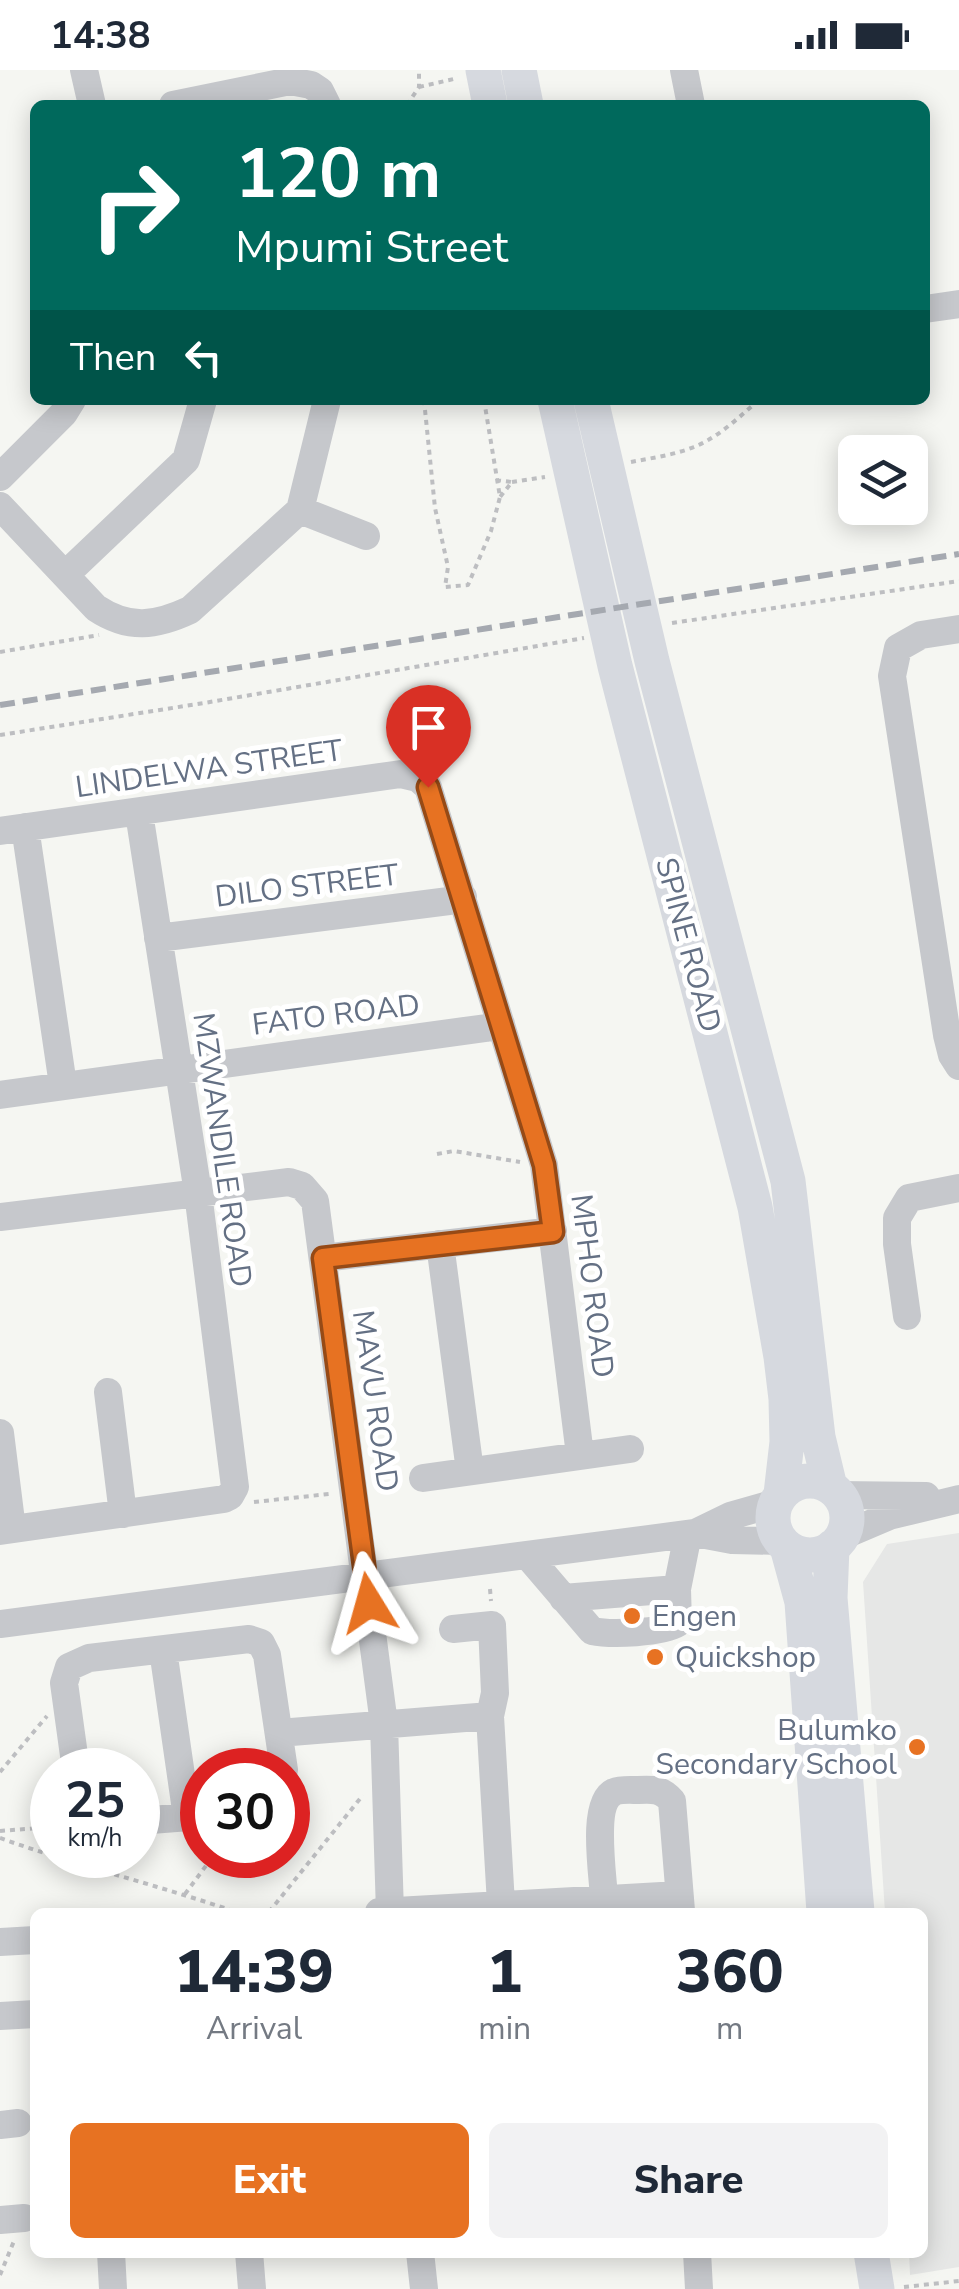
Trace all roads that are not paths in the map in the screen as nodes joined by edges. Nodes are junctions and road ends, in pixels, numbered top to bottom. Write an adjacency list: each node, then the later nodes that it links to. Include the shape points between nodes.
1 (84, 70): 5 (street)
2 (519, 70): 9 (main road)
3 (684, 70): 10 (street)
4 (473, 73): 8 (main road)
5 (91, 100)
6 (196, 100): 7 (street, via 290,80 311,85)
7 (324, 100)
8 (487, 100)
9 (525, 100)
10 (690, 100)
11 (959, 304): 12 (street)
12 (930, 308)
13 (69, 405): 18 (street)
14 (202, 405): 22 (street, via 186,460)
15 (327, 405): 20 (street)
16 (556, 405): 48 (main road, SPINE ROAD, via 754,1207 786,1399)
17 (592, 405): 46 (main road, SPINE ROAD, via 788,1181 818,1437)
18 (0, 477)
19 (0, 506): 22 (street)
20 (300, 510): 21 (street); 22 (street, via 190,610 169,620 113,619)
21 (366, 536)
22 (65, 575)
23 (959, 629): 29 (street, via 922,635 898,648 892,676 947,1035)
24 (139, 812): 25 (street, LINDELWA STREET); 26 (street, LINDELWA STREET, via 401,774 418,778 428,787); 27 (street, MZWANDILE ROAD)
25 (12, 829): 31 (street)
26 (463, 896): 27 (street, DILO STREET); 28 (street, MPHO ROAD)
27 (158, 938): 30 (street, MZWANDILE ROAD)
28 (501, 1024): 30 (street, FATO ROAD); 36 (street, MPHO ROAD, via 544,1165)
29 (959, 1066)
30 (178, 1068): 31 (street, FATO ROAD); 34 (street, MZWANDILE ROAD)
31 (64, 1086): 32 (street, FATO ROAD)
32 (0, 1095)
33 (959, 1188): 39 (street, via 909,1198 897,1218)
34 (198, 1193): 35 (street, MAVU ROAD); 38 (street, MAVU ROAD, via 302,1186 315,1200); 49 (street, MZWANDILE ROAD, via 234,1487 224,1499)
35 (0, 1217)
36 (553, 1232): 37 (street); 43 (street, MPHO ROAD)
37 (440, 1244): 38 (street); 44 (street)
38 (323, 1258): 55 (street, MAVU ROAD)
39 (907, 1316)
40 (108, 1392): 49 (street)
41 (0, 1433): 50 (street)
42 (630, 1449): 43 (street)
43 (580, 1454): 44 (street)
44 (470, 1471): 45 (street)
45 (423, 1478)
46 (834, 1491): 47 (street); 48 (main road, via 804,1482); 52 (main road, SPINE ROAD, via 846,1514)
47 (959, 1497): 52 (street, via 890,1516)
48 (779, 1499): 51 (street); 53 (main road, SPINE ROAD, via 773,1523)
49 (123, 1514): 50 (street)
50 (6, 1530)
51 (691, 1534): 53 (street); 54 (street); 56 (street)
52 (837, 1541): 53 (main road, via 810,1555); 74 (main road, SPINE ROAD, via 830,1598)
53 (784, 1544): 73 (main road, SPINE ROAD, via 802,1602)
54 (527, 1555): 55 (street); 57 (street)
55 (365, 1576): 58 (street); 62 (street, MAVU ROAD)
56 (677, 1588): 57 (street); 57 (street, via 678,1623 666,1629 592,1631)
57 (563, 1598)
58 (0, 1624)
59 (453, 1629): 61 (street, via 492,1626 496,1693)
60 (163, 1650): 63 (street, via 249,1639 261,1644); 64 (street, via 89,1658 69,1668 64,1683); 65 (street)
61 (490, 1716): 62 (street); 68 (street)
62 (384, 1724): 63 (street); 71 (street, MAVU ROAD)
63 (279, 1732): 66 (street)
64 (73, 1748)
65 (182, 1748)
66 (281, 1748)
67 (604, 1898): 69 (street); 69 (street, via 600,1816 606,1800 616,1791 653,1788 672,1802); 70 (street)
68 (501, 1904): 70 (street); 72 (street)
69 (680, 1904)
70 (553, 1907)
71 (390, 1908)
72 (473, 1908)
73 (824, 1908)
74 (857, 1908)
75 (30, 1940): 76 (street)
76 (0, 1942)
77 (30, 2014): 78 (street)
78 (0, 2016)
79 (111, 2258): 86 (street)
80 (250, 2258): 87 (street)
81 (421, 2258): 88 (street)
82 (697, 2258): 89 (street)
83 (874, 2258): 85 (main road)
84 (886, 2258): 85 (main road)
85 (890, 2288)
86 (113, 2289)
87 (252, 2289)
88 (424, 2289)
89 (699, 2289)

